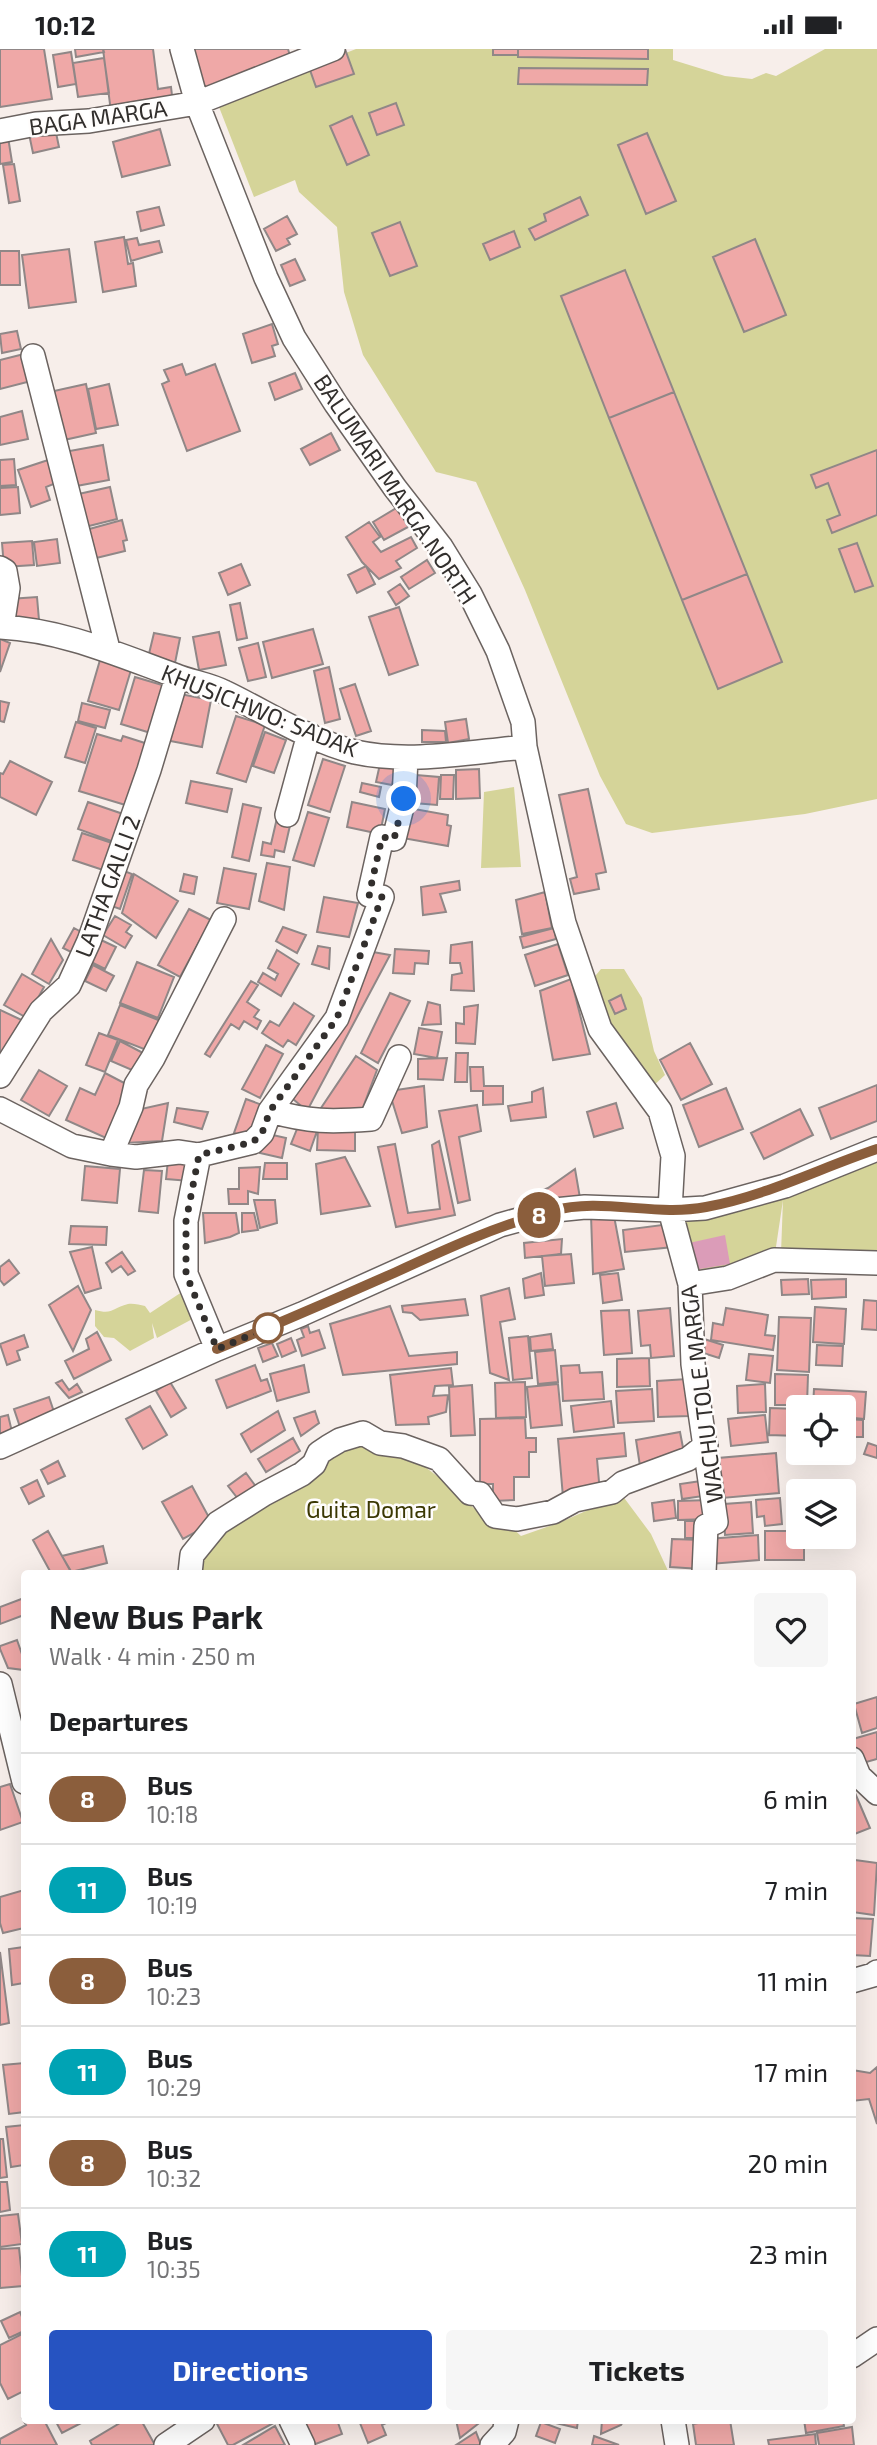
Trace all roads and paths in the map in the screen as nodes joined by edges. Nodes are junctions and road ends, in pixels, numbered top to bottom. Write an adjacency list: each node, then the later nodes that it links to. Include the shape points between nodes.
1 (182, 49): 3 (street, BALUMARI MARGA NORTH)
2 (333, 49): 3 (street, BAGA MARGA)
3 (197, 103): 4 (street, BAGA MARGA); 11 (street, BALUMARI MARGA NORTH, via 266,278 295,338 470,594 498,650 523,722)
4 (0, 131)
5 (33, 356): 8 (street)
6 (0, 568): 7 (street, via 5,571 8,588)
7 (1, 627): 8 (street, KHUSICHWO: SADAK, via 69,637)
8 (108, 649): 9 (street, KHUSICHWO: SADAK)
9 (177, 677): 10 (street, KHUSICHWO: SADAK, via 220,690); 16 (street, LATHA GALLI 2, via 89,941 69,985 41,1011)
10 (309, 734): 12 (street, KHUSICHWO: SADAK, via 355,752); 13 (street)
11 (525, 747): 12 (street, KHUSICHWO: SADAK); 22 (street, BALUMARI MARGA NORTH, via 564,923 600,1028 660,1111 673,1156)
12 (406, 758): 18 (street, via 404,799 394,839 382,837 369,895 382,897 337,1018)
13 (287, 815)
14 (224, 919): 20 (street, via 136,1084)
15 (399, 1057): 18 (street, via 372,1125 302,1120)
16 (0, 1076)
17 (0, 1109): 20 (street, via 72,1146)
18 (270, 1111): 21 (street, via 262,1133 253,1142)
19 (877, 1149): 22 (street, via 785,1186 705,1208)
20 (111, 1154): 21 (street)
21 (199, 1155): 25 (street, via 186,1221 186,1274)
22 (670, 1210): 24 (street, WACHU TOLE MARGA); 25 (street, via 585,1207 500,1225)
23 (874, 1266): 24 (street, via 775,1260 728,1278)
24 (690, 1284): 26 (street, WACHU TOLE MARGA, via 693,1364)
25 (217, 1349): 27 (street)
26 (706, 1444): 28 (street, via 688,1459 623,1483 612,1492 517,1520 495,1516 480,1494 470,1493 439,1459 380,1443 363,1433 328,1447 302,1474 218,1523 192,1555); 29 (street, WACHU TOLE MARGA, via 716,1522 706,1526)
27 (0, 1447)
28 (190, 1570)
29 (704, 1570)
30 (0, 1684): 32 (street)
31 (856, 1769): 33 (street)
32 (21, 1770)
33 (877, 1793)
34 (877, 1972): 35 (street)
35 (856, 1980)
36 (877, 2339): 37 (street)
37 (856, 2353)
38 (197, 2424): 42 (street)
39 (293, 2424): 43 (street)
40 (506, 2424): 44 (street)
41 (674, 2424): 45 (street)
42 (166, 2445)
43 (303, 2445)
44 (492, 2445)
45 (677, 2445)

